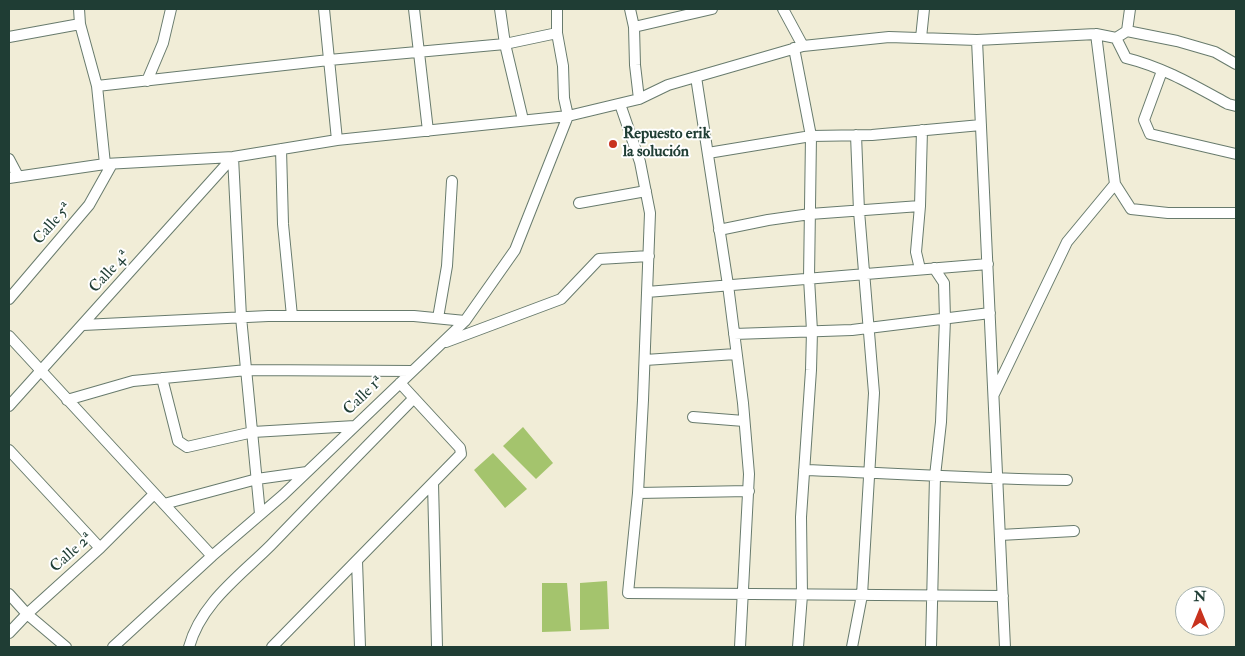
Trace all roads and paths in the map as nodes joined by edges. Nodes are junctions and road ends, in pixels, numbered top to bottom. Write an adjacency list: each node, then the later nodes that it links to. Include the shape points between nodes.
1 (79, 9): 12 (street)
2 (171, 9): 28 (street, via 163,43)
3 (324, 9): 24 (street)
4 (414, 9): 23 (street)
5 (500, 9): 21 (street)
6 (556, 9): 15 (street)
7 (630, 9): 13 (street)
8 (712, 9): 13 (street)
9 (783, 9): 22 (street)
10 (924, 9): 18 (street)
11 (1130, 9): 14 (street)
12 (80, 24): 17 (street); 29 (street)
13 (634, 27): 30 (street)
14 (1127, 31): 19 (street); 25 (street, via 1215,52)
15 (557, 33): 21 (street); 33 (street)
16 (1096, 34): 19 (street); 20 (street); 49 (street)
17 (9, 38)
18 (921, 38): 20 (street); 22 (street, via 889,37)
19 (1116, 38): 26 (street, via 1126,58)
20 (977, 40): 35 (street)
21 (505, 44): 23 (street); 34 (street)
22 (799, 47): 27 (street); 39 (street)
23 (420, 53): 24 (street); 37 (street)
24 (329, 60): 28 (street); 40 (street)
25 (1236, 64)
26 (1162, 71): 32 (street); 43 (street, via 1144,120 1150,134)
27 (696, 77): 30 (street, via 668,85); 42 (street)
28 (147, 81): 29 (street)
29 (97, 86): 46 (street)
30 (639, 99): 31 (street)
31 (620, 104): 33 (street); 51 (street, via 640,162)
32 (1236, 106)
33 (568, 116): 34 (street); 72 (street, Calle 1ª, via 515,250)
34 (523, 120): 37 (street)
35 (981, 125): 36 (street); 59 (street)
36 (922, 130): 38 (street); 53 (street)
37 (428, 131): 40 (street)
38 (856, 135): 39 (street); 54 (street)
39 (811, 136): 42 (street); 56 (street)
40 (336, 140): 41 (street)
41 (281, 150): 44 (street); 68 (street, via 283,224)
42 (708, 153): 57 (street)
43 (1236, 154)
44 (233, 157): 46 (street); 69 (street); 73 (street, Calle 4ª)
45 (9, 159): 47 (street)
46 (108, 164): 47 (street); 66 (street, Calle 5ª, via 89,205)
47 (13, 177): 50 (street)
48 (452, 182): 70 (street, via 447,266)
49 (1115, 184): 55 (street, via 1131,209 1168,213); 86 (street, via 1067,242)
50 (9, 186)
51 (646, 192): 52 (street); 58 (street, via 650,213)
52 (579, 203)
53 (920, 206): 54 (street); 61 (street, via 916,252)
54 (859, 211): 56 (street); 62 (street)
55 (1236, 213)
56 (810, 214): 57 (street); 63 (street)
57 (719, 230): 64 (street)
58 (649, 256): 65 (street); 78 (street, via 599,259 561,299)
59 (988, 264): 60 (street); 67 (street)
60 (934, 268): 61 (street); 71 (street, via 944,283)
61 (920, 269): 62 (street)
62 (864, 274): 63 (street); 74 (street)
63 (809, 278): 64 (street); 75 (street)
64 (728, 285): 65 (street); 76 (street)
65 (647, 292): 80 (street)
66 (9, 299)
67 (990, 313): 71 (street); 86 (street)
68 (292, 316): 69 (street); 70 (street)
69 (241, 317): 73 (street); 81 (street)
70 (438, 318): 72 (street)
71 (945, 319): 74 (street); 98 (street, via 941,422)
72 (465, 321): 78 (street, Calle 1ª)
73 (83, 325): 82 (street, Calle 4ª)
74 (870, 328): 75 (street); 97 (street, via 874,393)
75 (812, 331): 76 (street); 95 (street)
76 (734, 334): 79 (street)
77 (9, 336): 82 (street)
78 (441, 344): 83 (street, Calle 1ª)
79 (736, 354): 80 (street); 91 (street)
80 (645, 360): 104 (street)
81 (247, 370): 83 (street); 84 (street); 93 (street)
82 (41, 371): 88 (street); 89 (street, Calle 4ª)
83 (412, 371): 85 (street, Calle 1ª)
84 (162, 378): 88 (street, via 133,381); 93 (street, via 178,441 182,444 187,446)
85 (400, 383): 87 (street); 92 (street, Calle 1ª)
86 (994, 395): 100 (street)
87 (414, 398): 102 (street, via 461,452); 123 (street, via 218,596 193,631)
88 (67, 400): 105 (street)
89 (9, 406)
90 (693, 417): 91 (street)
91 (744, 421): 103 (street)
92 (355, 426): 93 (street); 96 (street, Calle 1ª)
93 (253, 432): 99 (street)
94 (9, 450): 110 (street)
95 (804, 470): 97 (street); 115 (street)
96 (307, 472): 99 (street); 107 (street, Calle 1ª)
97 (869, 472): 98 (street); 116 (street)
98 (935, 476): 100 (street); 117 (street)
99 (257, 480): 106 (street); 107 (street)
100 (998, 480): 101 (street); 109 (street)
101 (1067, 480)
102 (433, 484): 112 (street); 126 (street)
103 (748, 491): 104 (street); 114 (street)
104 (638, 493): 114 (street, via 628,593)
105 (154, 494): 106 (street); 110 (street, Calle 2ª)
106 (164, 504): 111 (street)
107 (260, 514): 111 (street, Calle 1ª)
108 (1074, 531): 109 (street)
109 (1000, 535): 118 (street)
110 (100, 548): 119 (street, Calle 2ª)
111 (212, 556): 122 (street, Calle 1ª)
112 (357, 561): 124 (street); 125 (street)
113 (9, 594): 119 (street)
114 (743, 594): 115 (street); 127 (street)
115 (802, 594): 116 (street); 128 (street)
116 (862, 595): 117 (street); 129 (street)
117 (932, 596): 118 (street); 130 (street)
118 (1003, 596): 131 (street)
119 (27, 614): 120 (street, Calle 2ª); 121 (street)
120 (9, 633)
121 (66, 647)
122 (113, 647)
123 (189, 647)
124 (272, 647)
125 (360, 647)
126 (437, 647)
127 (740, 647)
128 (798, 647)
129 (852, 647)
130 (931, 647)
131 (1005, 647)

